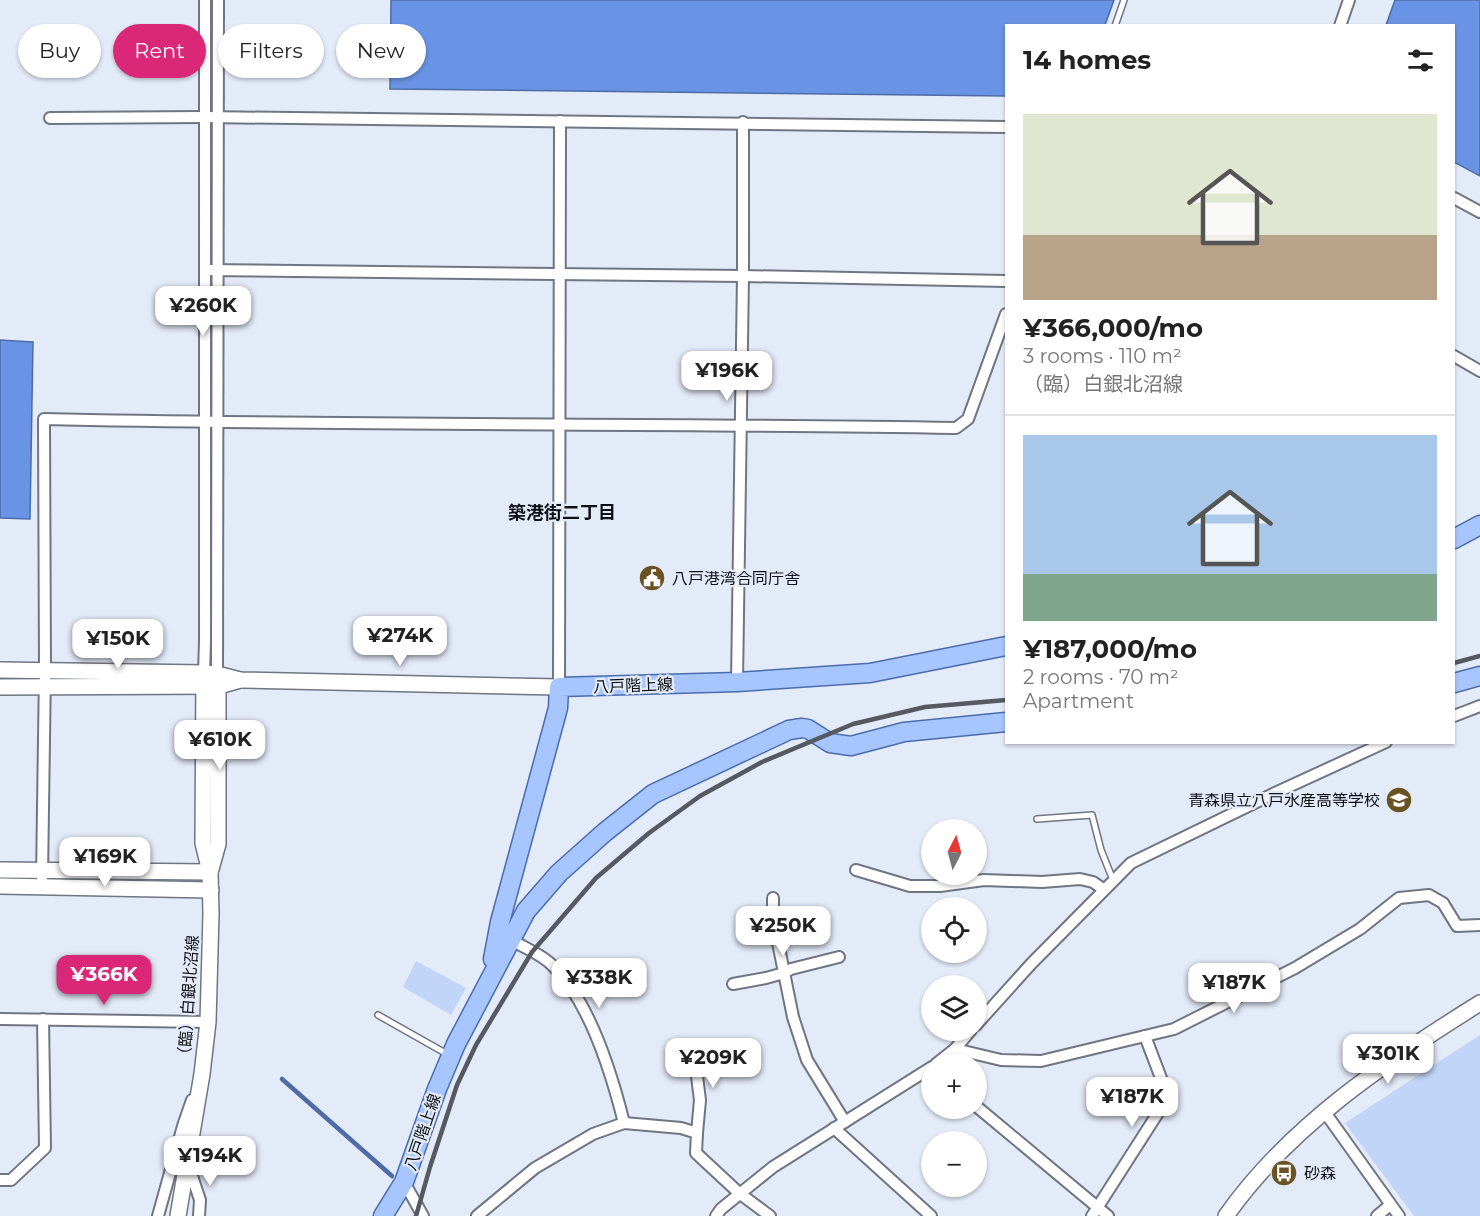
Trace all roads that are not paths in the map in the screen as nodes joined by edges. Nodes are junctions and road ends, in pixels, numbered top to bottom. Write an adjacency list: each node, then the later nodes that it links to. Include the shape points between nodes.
1 (206, 0): 7 (street)
2 (218, 0): 7 (street)
3 (1125, 0): 5 (lane)
4 (1350, 0): 6 (street)
5 (1116, 24)
6 (1341, 24)
7 (211, 117): 8 (street); 9 (street); 14 (street); 15 (street)
8 (50, 118)
9 (560, 121): 10 (street); 16 (street)
10 (742, 122): 11 (street); 17 (street)
11 (1005, 127)
12 (1455, 199): 13 (street)
13 (1480, 212)
14 (206, 270): 15 (street); 22 (street)
15 (218, 271): 16 (street); 23 (street)
16 (560, 274): 17 (street); 24 (street)
17 (743, 276): 18 (street); 25 (street)
18 (1005, 281)
19 (1005, 317): 25 (street, via 968,419 956,428)
20 (1455, 357): 21 (street)
21 (1480, 370)
22 (205, 422): 23 (street); 28 (street, via 44,419); 30 (street)
23 (218, 422): 24 (street); 30 (street)
24 (560, 424): 25 (street); 35 (street)
25 (741, 424): 31 (street)
26 (1005, 646): 31 (main road, 八戸階上線, via 870,673)
27 (0, 670): 28 (street)
28 (45, 670): 30 (street); 34 (street)
29 (1480, 676): 32 (main road)
30 (211, 680): 34 (street); 35 (street); 44 (street, （臨）白銀北沼線, via 218,844)
31 (737, 682): 35 (main road, 八戸階上線)
32 (1455, 683)
33 (0, 687): 34 (street)
34 (45, 687): 42 (street)
35 (559, 687): 55 (main road, 八戸階上線, via 558,708 500,922)
36 (1480, 706): 37 (street)
37 (1455, 716)
38 (1005, 722): 52 (main road, 八戸階上線, via 904,732 851,746 830,743 808,729 789,730 653,794 559,873 526,911)
39 (1382, 744): 45 (street, via 1131,863)
40 (1036, 819): 45 (lane, via 1092,815)
41 (0, 870): 42 (street)
42 (43, 870): 44 (street); 47 (street)
43 (856, 870): 48 (street, via 910,886 1080,879)
44 (210, 872): 49 (street, （臨）白銀北沼線)
45 (1113, 880): 48 (street)
46 (0, 886): 47 (street)
47 (42, 887): 49 (street)
48 (1103, 889): 58 (street)
49 (211, 890): 62 (street, （臨）白銀北沼線)
50 (773, 898): 54 (street)
51 (1480, 925): 63 (street, via 1457,926 1443,903 1429,895 1400,898 1360,929 1295,968 1174,1029)
52 (510, 939): 55 (main road, 八戸階上線); 74 (street, via 554,967 584,1011 614,1083)
53 (839, 957): 54 (street)
54 (784, 973): 56 (street); 73 (street, via 807,1060)
55 (489, 981): 68 (main road, 八戸階上線)
56 (733, 984)
57 (1480, 1003): 71 (street)
58 (987, 1013)
59 (378, 1015): 68 (lane)
60 (0, 1019): 61 (street)
61 (43, 1019): 62 (street); 78 (street, via 45,1148 11,1180)
62 (208, 1022): 69 (street, （臨）白銀北沼線)
63 (1145, 1036): 66 (street, via 1041,1061 1001,1060); 82 (street, via 1164,1086 1163,1105)
64 (962, 1041): 66 (street)
65 (693, 1046): 76 (street, via 700,1100)
66 (955, 1049): 67 (street)
67 (950, 1053)
68 (451, 1056): 79 (main road, 八戸階上線)
69 (202, 1074): 77 (street, （臨）白銀北沼線); 83 (street)
70 (921, 1074): 73 (street)
71 (1324, 1111): 81 (street); 93 (street, via 1284,1149)
72 (987, 1116): 82 (street)
73 (845, 1122): 75 (street)
74 (624, 1124): 76 (street, via 681,1128); 88 (street, via 593,1134 535,1168)
75 (834, 1128): 80 (street); 91 (street)
76 (697, 1133): 80 (street, via 696,1153)
77 (187, 1162): 84 (street, （臨）白銀北沼線); 85 (street, via 200,1200)
78 (0, 1180)
79 (404, 1182): 86 (main road, 八戸階上線); 87 (street)
80 (740, 1193): 89 (street); 90 (street)
81 (1390, 1205): 94 (street); 95 (street)
82 (1095, 1212): 92 (street)
83 (158, 1216)
84 (178, 1216)
85 (199, 1216)
86 (383, 1216)
87 (423, 1216)
88 (477, 1216)
89 (716, 1216)
90 (770, 1216)
91 (931, 1216)
92 (1108, 1216)
93 (1226, 1216)
94 (1377, 1216)
95 (1398, 1216)

